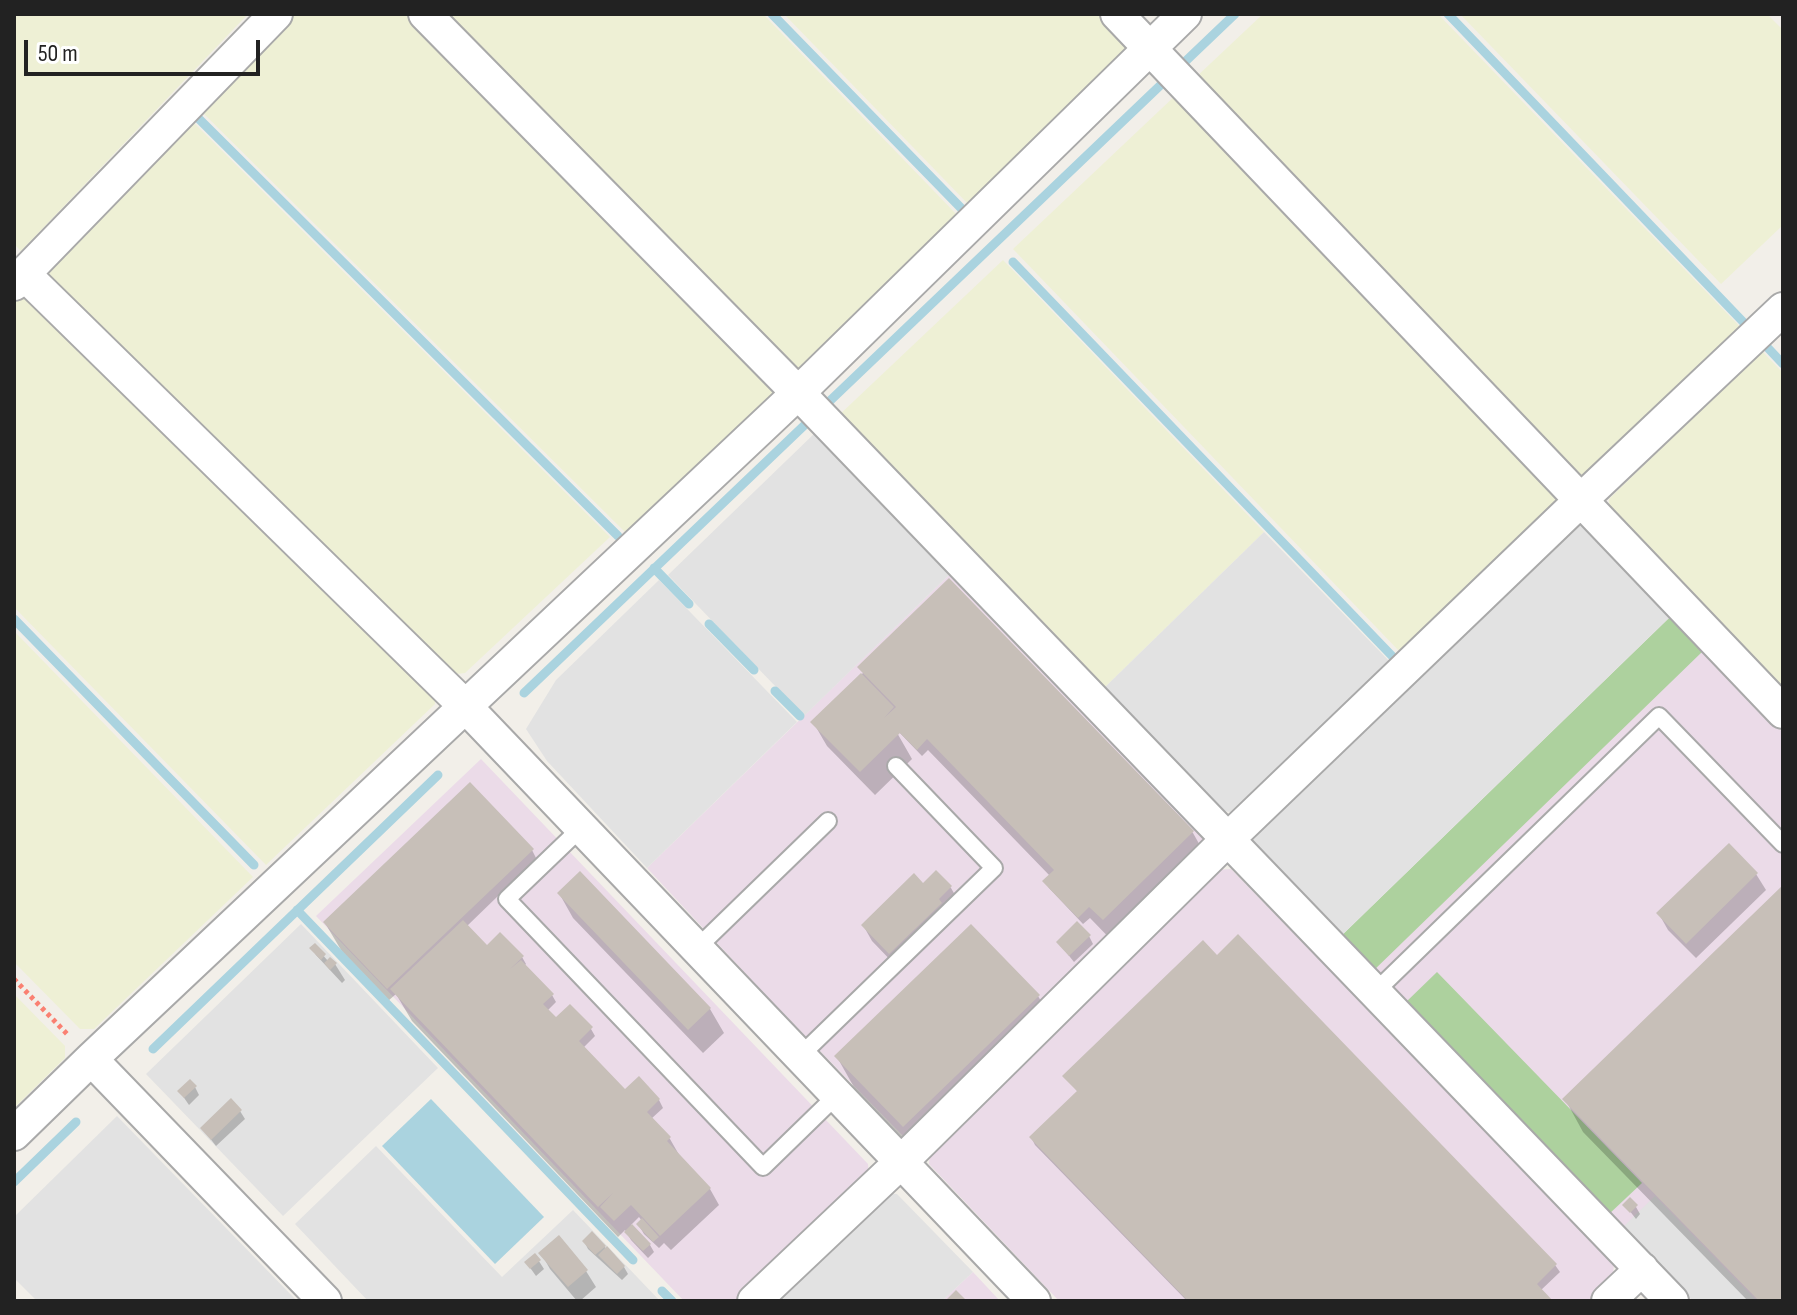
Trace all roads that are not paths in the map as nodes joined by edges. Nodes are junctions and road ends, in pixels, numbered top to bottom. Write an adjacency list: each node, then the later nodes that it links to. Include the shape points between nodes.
1 (276, 14): 6 (street)
2 (425, 14): 8 (street)
3 (1117, 14): 5 (street)
4 (1185, 14): 5 (street)
5 (1156, 55): 8 (street); 9 (street)
6 (19, 279): 10 (street, via 222,466)
7 (1783, 309): 9 (street)
8 (810, 406): 10 (street); 15 (street)
9 (1581, 500): 11 (street); 15 (street)
10 (465, 706): 14 (street); 20 (street)
11 (1783, 712)
12 (896, 766): 19 (lane, via 994,868)
13 (828, 821): 17 (lane)
14 (581, 828): 17 (street); 21 (lane, via 507,899 752,1156 763,1167)
15 (1229, 838): 18 (street); 23 (street)
16 (1783, 844): 18 (lane, via 1659,716)
17 (696, 949): 19 (street)
18 (1375, 992): 24 (street)
19 (800, 1056): 21 (street)
20 (91, 1059): 22 (street); 25 (street)
21 (837, 1095): 23 (street)
22 (14, 1134)
23 (901, 1162): 26 (street); 27 (street)
24 (1642, 1269): 28 (street); 29 (street)
25 (325, 1301)
26 (754, 1301)
27 (1034, 1301)
28 (1608, 1301)
29 (1672, 1301)

